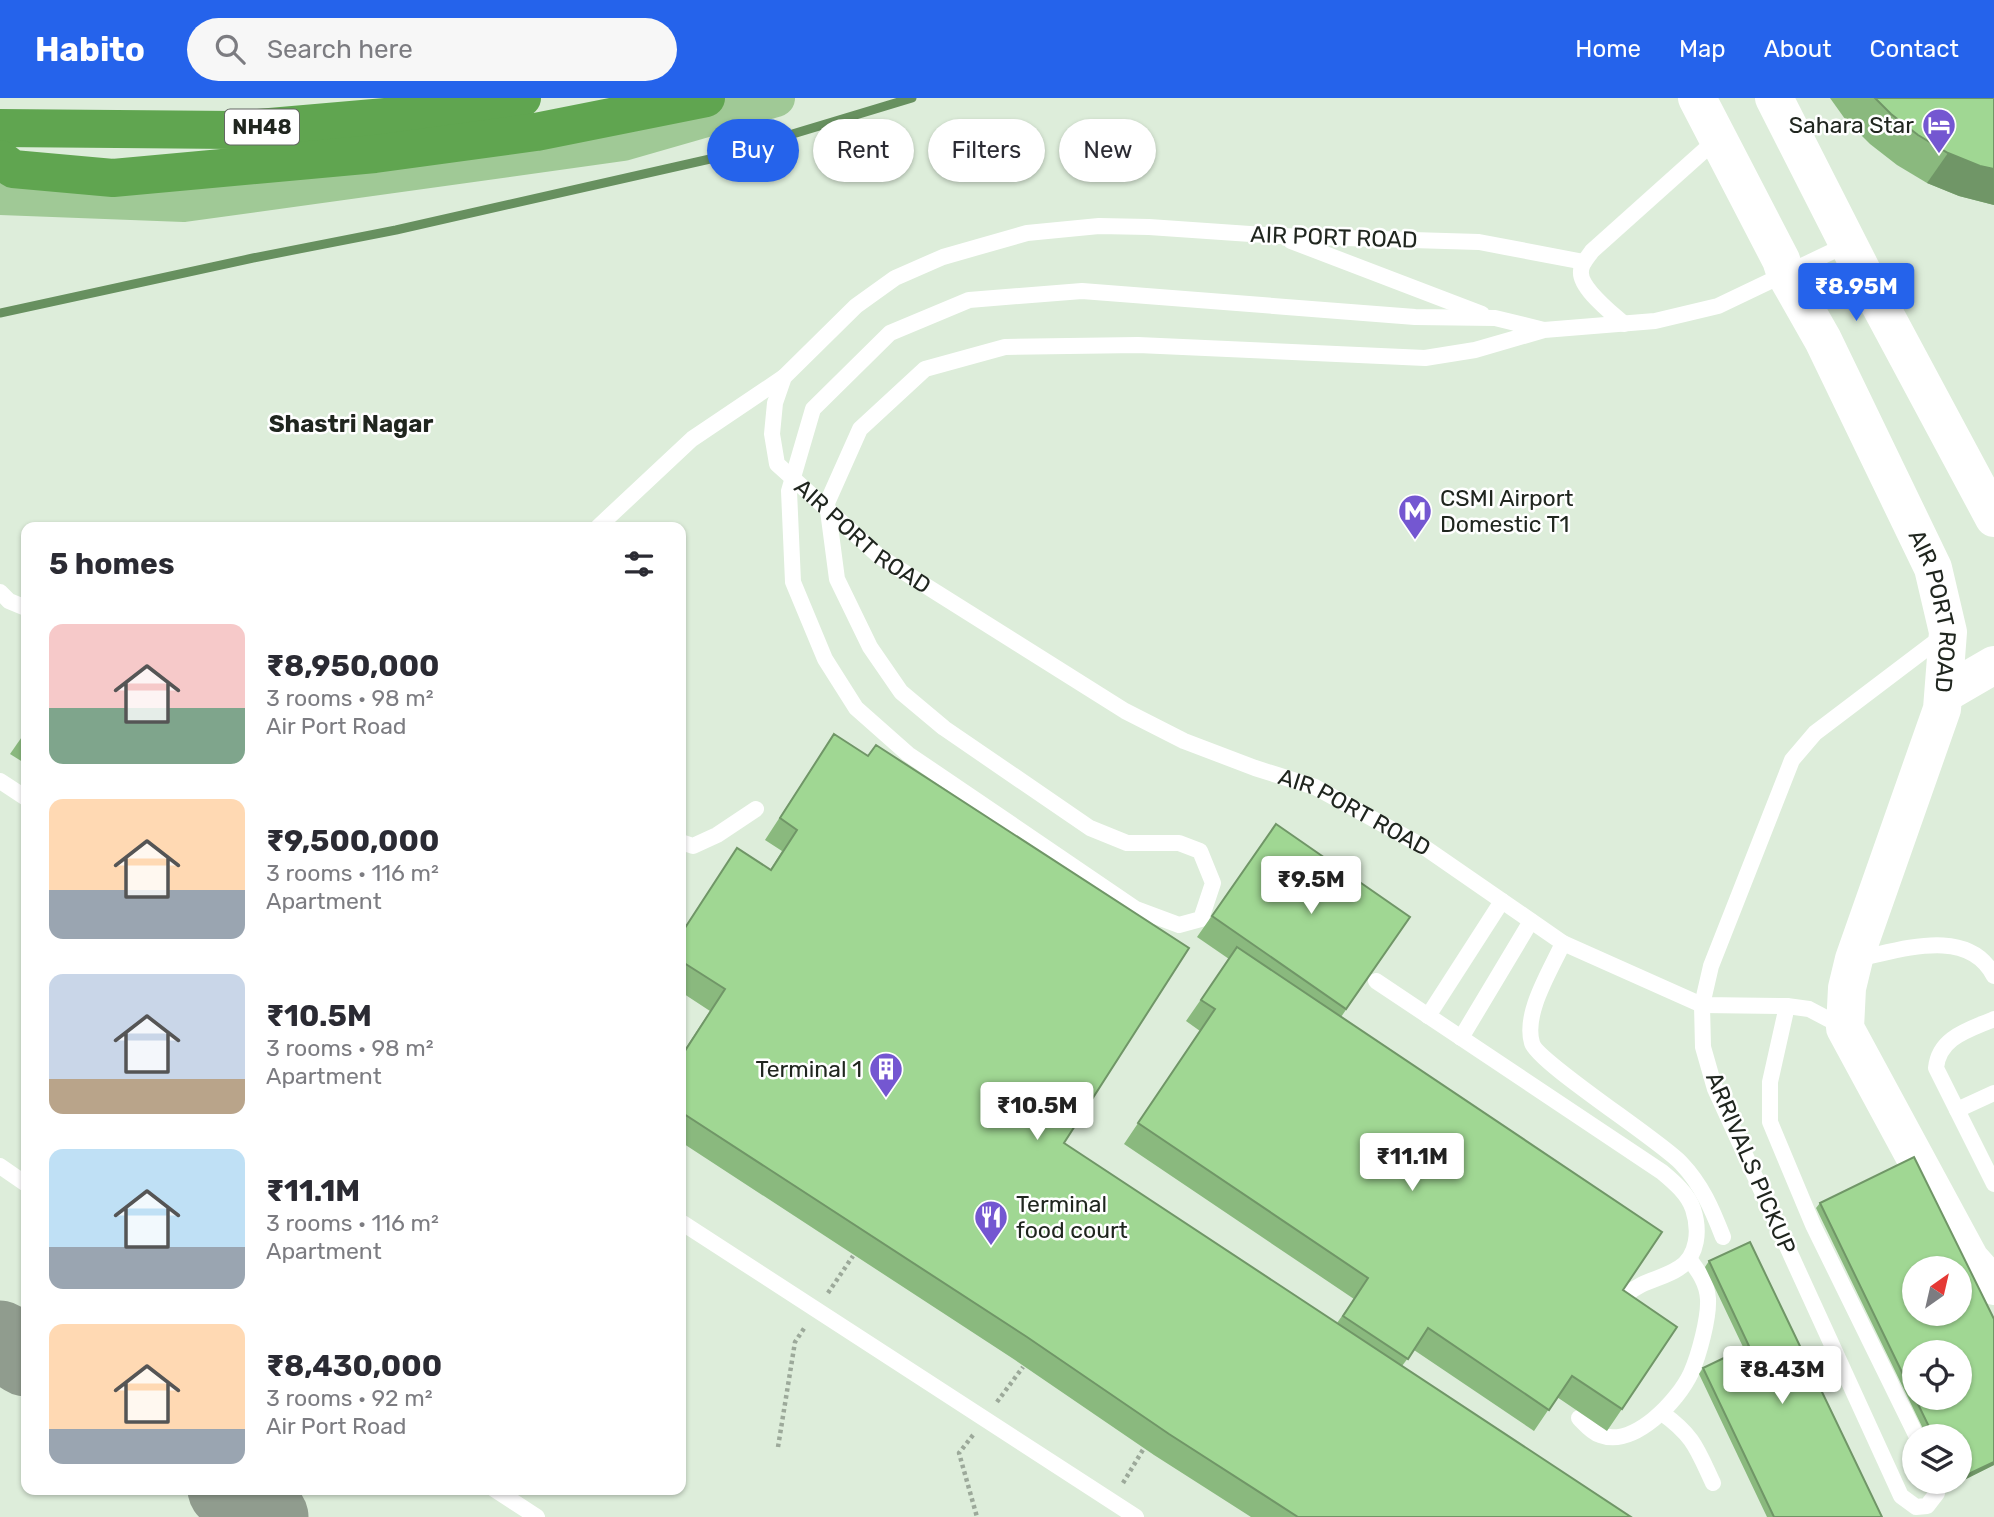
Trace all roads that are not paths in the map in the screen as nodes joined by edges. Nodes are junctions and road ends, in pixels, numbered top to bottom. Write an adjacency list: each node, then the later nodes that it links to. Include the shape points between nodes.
1 (522, 98): 6 (highway, NH48, via 466,110 234,130)
2 (706, 98): 8 (highway, via 523,134 375,154 113,178 13,169)
3 (776, 98): 9 (main road, via 623,142 184,203)
4 (1697, 98): 7 (street, AIR PORT ROAD)
5 (1774, 98): 11 (street)
6 (0, 128)
7 (1717, 139): 12 (lane); 13 (street, AIR PORT ROAD)
8 (0, 159)
9 (0, 196)
10 (1279, 236): 12 (lane, AIR PORT ROAD, via 1479,242); 14 (lane); 17 (lane, AIR PORT ROAD, via 1099,226 1027,233 943,257 895,278 856,306)
11 (1848, 244): 13 (lane); 18 (street)
12 (1584, 262): 15 (lane, via 1582,281)
13 (1786, 275): 15 (lane, via 1718,306); 22 (street, AIR PORT ROAD, via 1823,340 1933,568)
14 (1495, 318): 16 (lane); 16 (lane, via 1415,317 1082,291 970,300 890,333 813,409 789,491 793,582 825,659 856,708 919,761 1136,909 1179,925 1201,919 1213,883 1200,851 1179,843 1127,843 1090,828 944,728 901,692 870,647 837,579 827,503 859,429 925,369 1005,347 1138,345 1425,358 1475,350)
15 (1624, 324): 16 (lane)
16 (1544, 330)
17 (784, 377): 19 (lane, via 691,439); 29 (lane, AIR PORT ROAD, via 772,434 777,464 880,557 1125,711 1184,741 1315,787 1424,847)
18 (1994, 518)
19 (603, 522)
20 (0, 592): 21 (lane)
21 (21, 606)
22 (1948, 632): 24 (street, AIR PORT ROAD); 35 (lane, ARRIVALS PICKUP, via 1815,733 1792,760 1711,966)
23 (1994, 665): 24 (street)
24 (1944, 694): 32 (street, AIR PORT ROAD)
25 (0, 780): 26 (lane)
26 (21, 794)
27 (756, 809): 28 (lane, via 717,835 693,846)
28 (686, 844)
29 (1503, 901): 30 (lane, AIR PORT ROAD); 37 (lane)
30 (1531, 921): 31 (lane, AIR PORT ROAD); 40 (lane)
31 (1563, 943): 35 (lane, AIR PORT ROAD); 47 (lane, via 1533,1008 1532,1046 1680,1161 1708,1200)
32 (1854, 959): 33 (lane, via 1937,944 1975,954); 39 (street, AIR PORT ROAD)
33 (1994, 976)
34 (1376, 981): 37 (lane)
35 (1702, 1005): 36 (lane, AIR PORT ROAD); 55 (lane, ARRIVALS PICKUP, via 1703,1047 1715,1089 1901,1496 1916,1507 1927,1506)
36 (1787, 1006): 39 (lane, via 1809,1009); 53 (lane, ARRIVALS PICKUP, via 1770,1082 1770,1122 1812,1225)
37 (1428, 1016): 40 (lane)
38 (1994, 1019): 42 (lane, via 1953,1038 1937,1057 1936,1068)
39 (1845, 1028): 49 (street, via 1970,1259)
40 (1461, 1038): 48 (lane, via 1673,1181 1693,1209 1696,1245)
41 (1994, 1093): 42 (lane)
42 (1957, 1110): 45 (lane)
43 (0, 1166): 44 (lane)
44 (21, 1181)
45 (1994, 1184)
46 (686, 1225): 58 (lane)
47 (1723, 1237)
48 (1690, 1260): 50 (lane); 51 (lane, via 1704,1278 1708,1312 1691,1374)
49 (1994, 1286)
50 (1626, 1295)
51 (1662, 1413): 52 (lane, via 1632,1434 1615,1438 1600,1435); 54 (lane, via 1692,1440)
52 (1579, 1418)
53 (1911, 1424)
54 (1713, 1483)
55 (1936, 1494)
56 (503, 1495): 57 (lane)
57 (537, 1517)
58 (1136, 1517)

